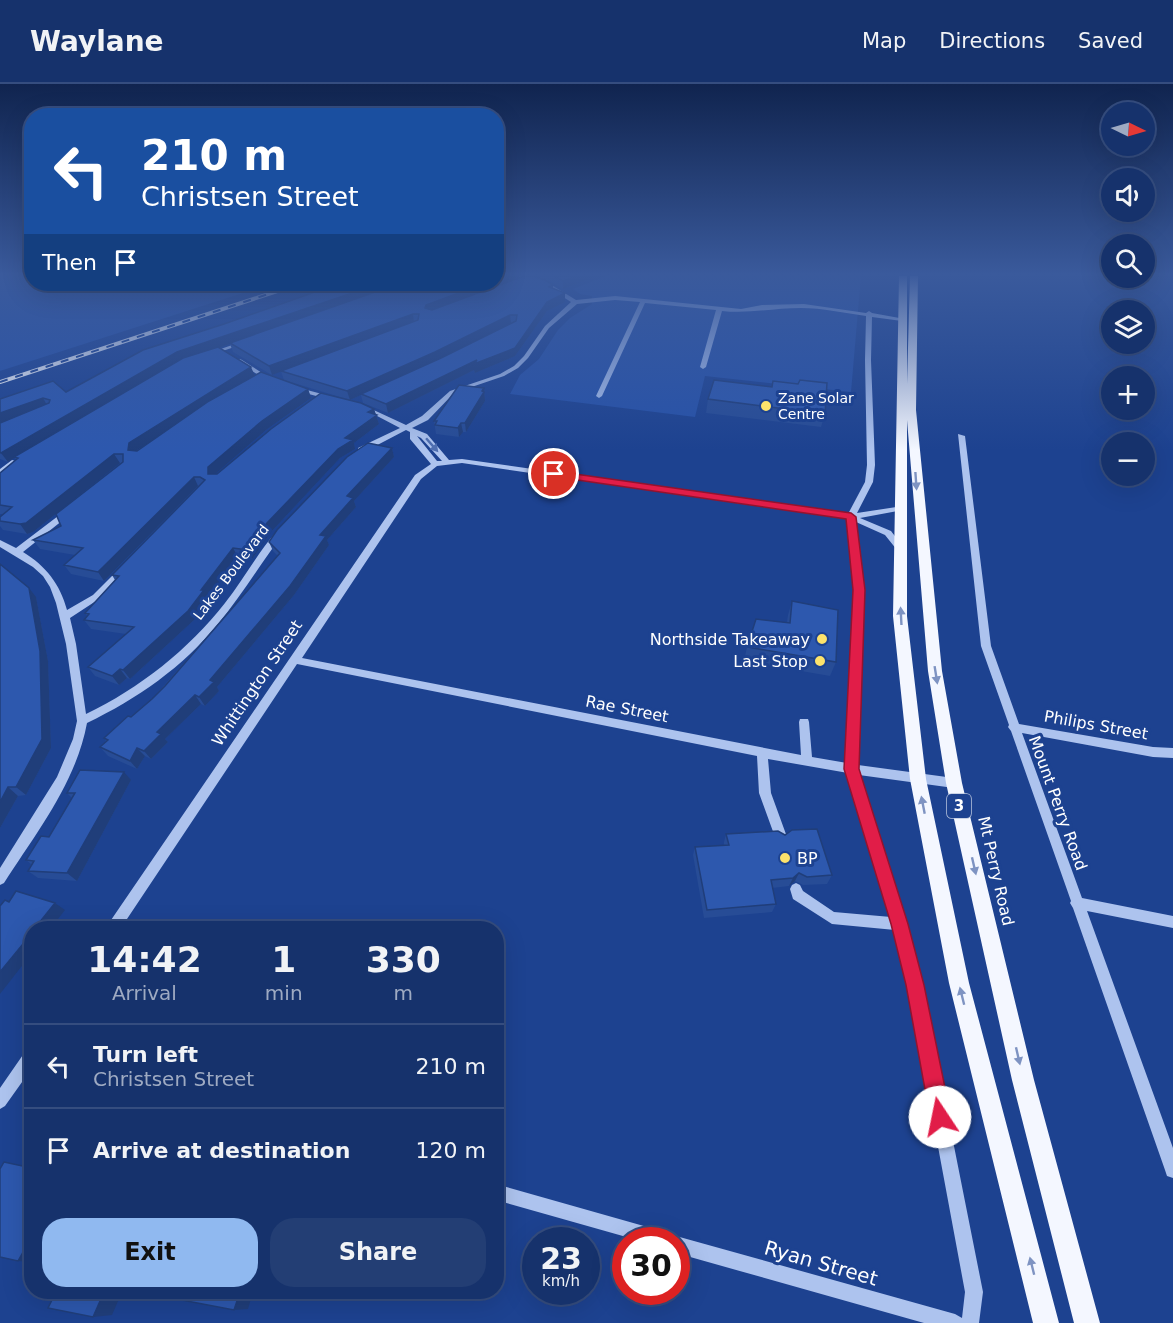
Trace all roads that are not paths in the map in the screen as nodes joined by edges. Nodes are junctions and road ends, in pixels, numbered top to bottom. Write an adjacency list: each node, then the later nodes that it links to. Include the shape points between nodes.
1 (542, 334): 18 (street, via 516,367 452,392)
2 (628, 334): 14 (street)
3 (713, 334): 10 (street)
4 (869, 334): 27 (street, via 871,465 869,482)
5 (907, 334): 25 (main road, Mt Perry Road / 3)
6 (909, 334): 43 (main road, Mt Perry Road / 3, one-way to 43, via 919,513 935,671)
7 (249, 342): 8 (street)
8 (222, 350): 9 (street); 11 (street)
9 (202, 357)
10 (703, 367)
11 (263, 376): 12 (street); 13 (street)
12 (255, 380)
13 (322, 396): 15 (street); 16 (street)
14 (599, 396)
15 (342, 401)
16 (313, 403)
17 (352, 403): 18 (street)
18 (410, 430): 20 (street); 22 (street, one-way to 22, via 424,436); 23 (street)
19 (961, 436): 37 (street, Mount Perry Road, via 986,646)
20 (353, 456)
21 (19, 460): 24 (street)
22 (446, 461): 23 (street); 27 (street)
23 (435, 464): 34 (street, Whittington Street, via 418,477)
24 (1, 470)
25 (900, 508): 27 (street); 30 (main road, Mt Perry Road / 3)
26 (73, 509): 31 (street)
27 (851, 517): 30 (street, via 888,533); 41 (street, via 859,590)
28 (283, 529): 35 (street, Lakes Boulevard, via 203,634 138,690)
29 (2, 546): 31 (street)
30 (900, 548): 42 (main road, Mt Perry Road / 3, one-way to 30, via 900,616)
31 (17, 552): 33 (street, via 47,575)
32 (134, 560): 33 (street, via 96,597)
33 (65, 616): 35 (street)
34 (294, 660): 38 (street, Rae Street); 48 (street, Whittington Street)
35 (82, 721): 45 (street, via 71,763)
36 (804, 722): 40 (street)
37 (1014, 727): 39 (street, Philips Street); 47 (street, Mount Perry Road)
38 (762, 753): 40 (street, Rae Street); 44 (street, via 765,793)
39 (1173, 753)
40 (807, 761): 41 (street, Rae Street)
41 (852, 769): 42 (street, Rae Street); 50 (street)
42 (918, 778): 43 (street, Rae Street); 59 (main road, Mt Perry Road / 3, one-way to 42, via 959,983)
43 (954, 783): 60 (main road, Mt Perry Road / 3, one-way to 60, via 1023,1080)
44 (781, 837)
45 (0, 879)
46 (796, 889): 50 (street, via 798,895 832,918)
47 (1076, 903): 49 (street); 53 (street, Mount Perry Road)
48 (119, 921)
49 (1173, 922)
50 (900, 924): 58 (street, via 974,1292)
51 (24, 1066): 52 (street)
52 (0, 1101)
53 (1173, 1170)
54 (504, 1194): 55 (street)
55 (619, 1227)
56 (690, 1248): 57 (street, Ryan Street)
57 (955, 1323)
58 (970, 1323)
59 (1046, 1323)
60 (1087, 1323)

